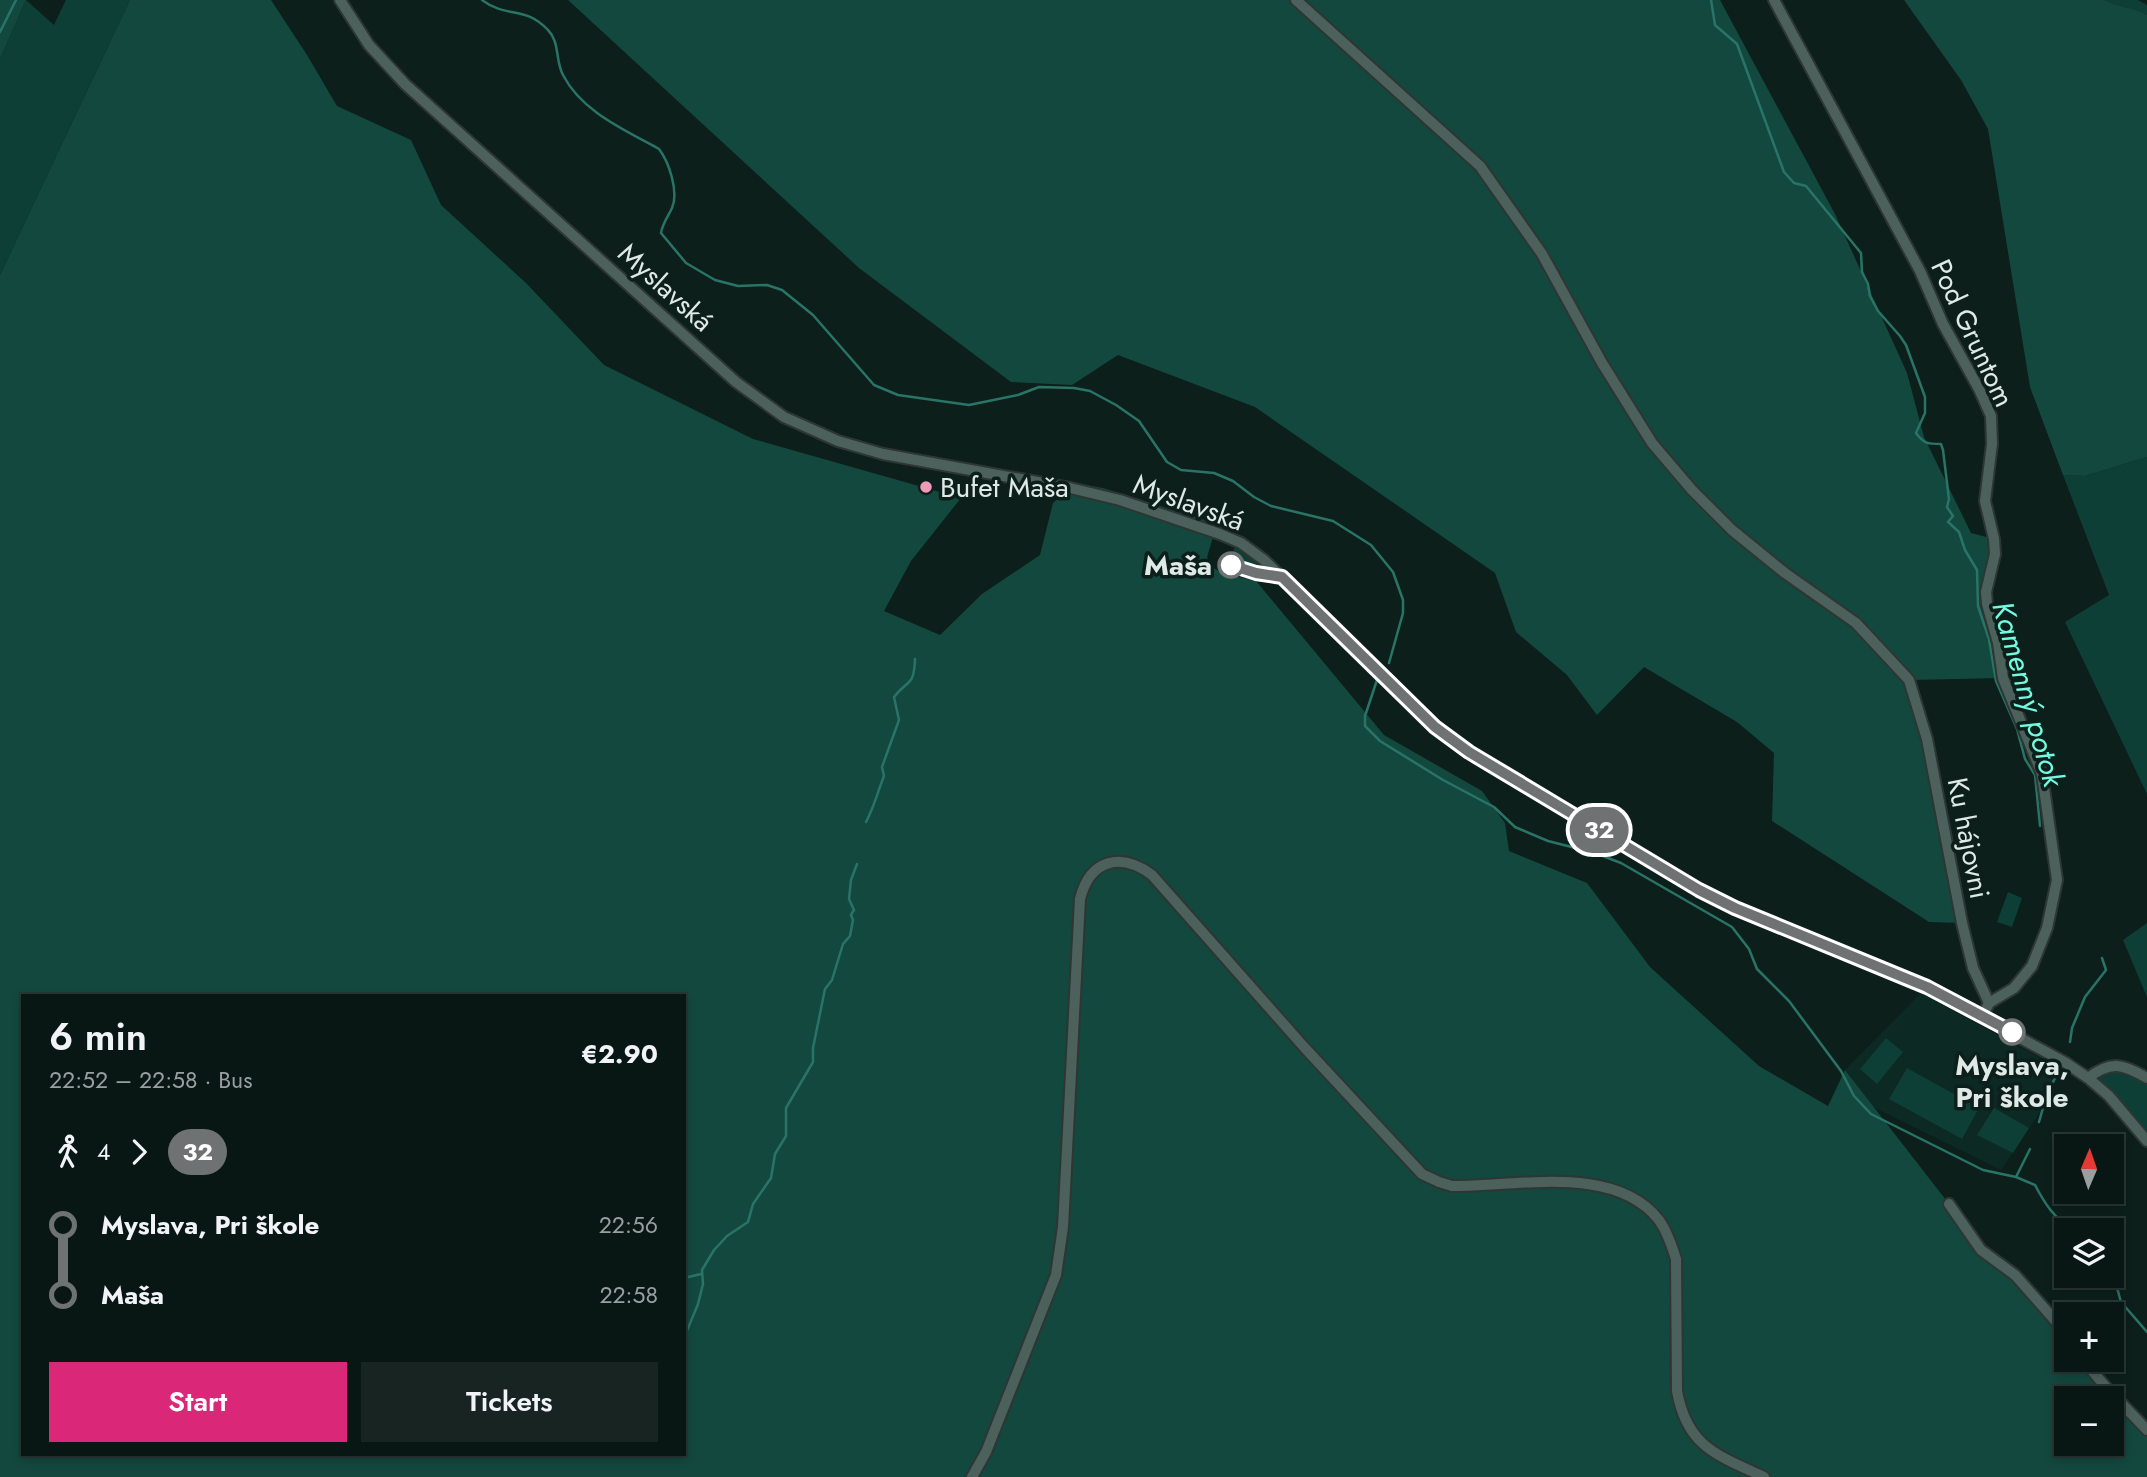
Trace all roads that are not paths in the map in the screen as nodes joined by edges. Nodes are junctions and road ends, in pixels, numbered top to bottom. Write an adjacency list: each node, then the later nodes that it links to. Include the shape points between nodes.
1 (340, 0): 5 (street, Myslavská, via 369,45 398,77 728,375 784,417 860,449 1078,490 1241,543 1435,727 1469,752 1699,890 1909,978)
2 (1296, 0): 4 (street, Ku hájovni, via 1479,166 1542,254 1652,443 1692,490 1785,573 1856,623 1909,680 1927,739 1959,912 1973,968)
3 (1774, 0): 4 (street, Pod Gruntom, via 1920,271 1991,416 1985,501 1995,554 1986,598 2003,678 2042,774 2057,880 2047,928 2029,972)
4 (1989, 1003): 5 (street, Pod Gruntom)
5 (1982, 1016): 6 (street, Myslavská)
6 (2088, 1078): 7 (street, via 2114,1065); 8 (street, Myslavská)
7 (2147, 1078)
8 (2147, 1142)
9 (1949, 1204): 10 (street, via 1981,1250 2015,1275)
10 (2054, 1319)
11 (2092, 1372): 12 (street)
12 (2147, 1430)
13 (972, 1477): 14 (street, via 1056,1275 1063,1227 1080,899 1095,871 1121,861 1152,875 1422,1174 1452,1186 1571,1181 1598,1185 1640,1203 1659,1220 1676,1259 1680,1411 1690,1431 1706,1447)
14 (1764, 1477)

